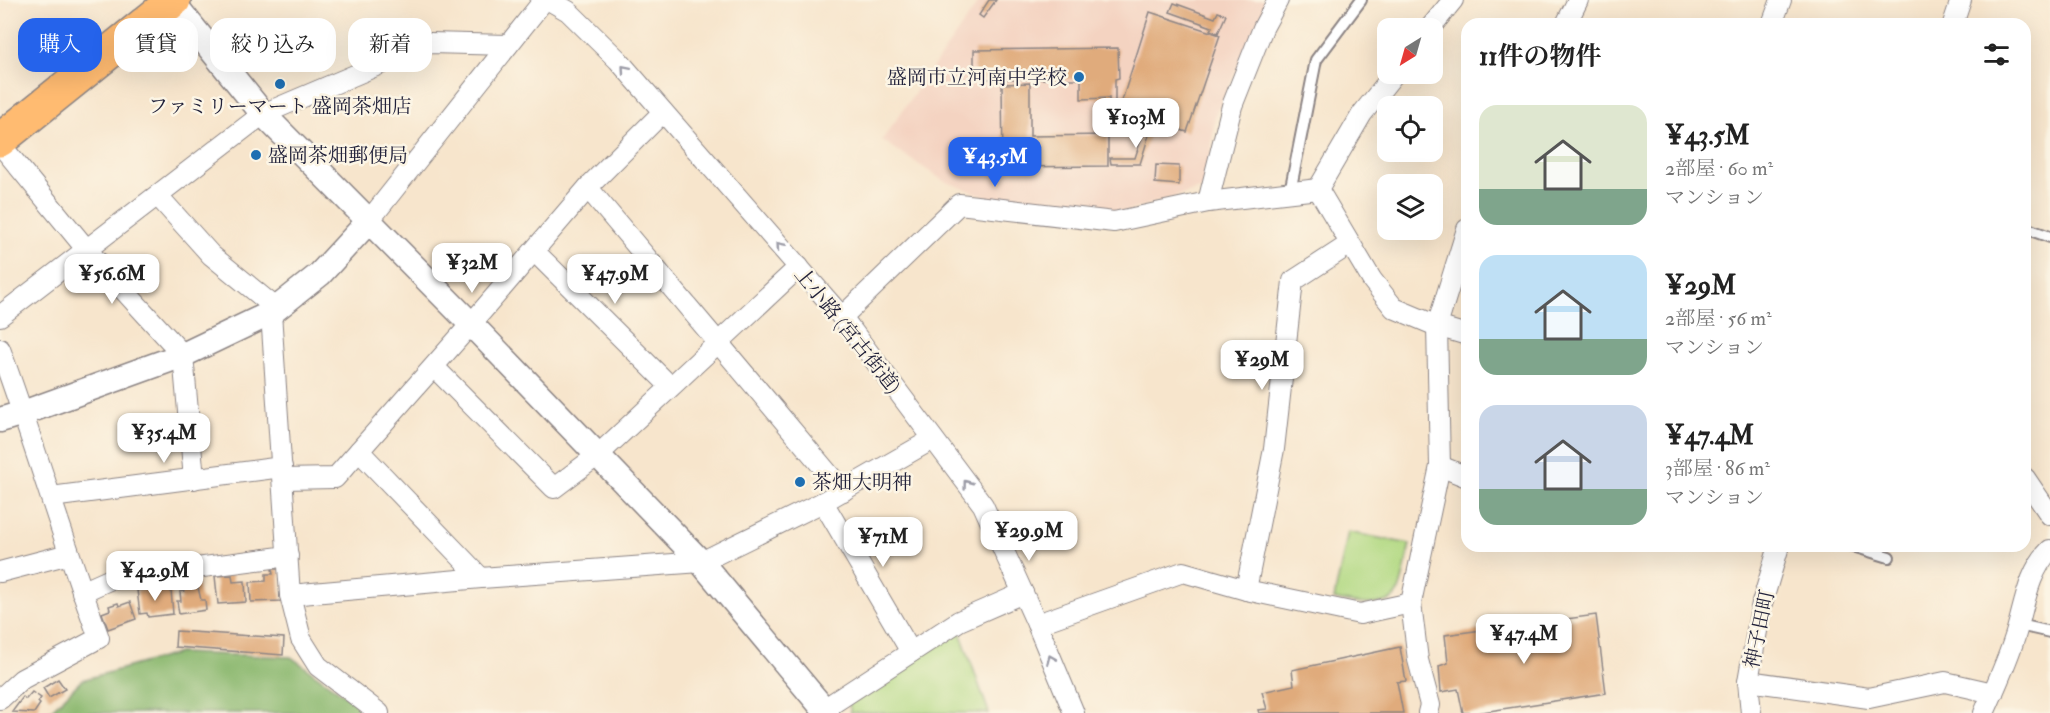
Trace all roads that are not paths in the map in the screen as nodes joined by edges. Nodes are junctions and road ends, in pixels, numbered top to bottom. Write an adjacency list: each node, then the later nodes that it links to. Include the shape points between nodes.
1 (166, 0): 16 (highway); 17 (street); 18 (highway)
2 (544, 0): 13 (street)
3 (549, 0): 9 (street, 上小路 (宮古街道))
4 (1278, 0): 24 (street, via 1232,106)
5 (1361, 0): 22 (lane, via 1316,60)
6 (1453, 0): 10 (street)
7 (1578, 0): 11 (street)
8 (1960, 0): 12 (street)
9 (571, 6): 15 (street, 上小路 (宮古街道), one-way to 9)
10 (1438, 18)
11 (1569, 18)
12 (1955, 18)
13 (508, 45): 17 (street, via 430,43); 25 (street)
14 (1386, 84): 21 (street, via 1362,114)
15 (663, 112): 20 (street); 32 (street, 上小路 (宮古街道), one-way to 15)
16 (0, 114)
17 (263, 114): 23 (street); 25 (street)
18 (0, 140)
19 (0, 144): 30 (street)
20 (588, 188): 31 (street); 39 (street)
21 (1318, 189): 22 (street); 28 (street)
22 (1290, 192): 24 (street)
23 (158, 196): 30 (street); 33 (street, via 211,255)
24 (1208, 202): 35 (street, via 1114,222 959,204)
25 (368, 222): 33 (street, via 320,274); 36 (street)
26 (2031, 230): 27 (lane)
27 (2050, 237)
28 (1350, 244): 37 (street, via 1394,308); 67 (street, via 1293,281 1274,449)
29 (1461, 248): 37 (street)
30 (87, 250): 34 (street); 41 (street)
31 (534, 251): 36 (street); 43 (street)
32 (799, 267): 35 (street, 上小路 (宮古街道)); 39 (street)
33 (274, 311): 41 (street); 50 (street)
34 (0, 316)
35 (842, 317): 46 (street, 上小路 (宮古街道))
36 (471, 324): 42 (street); 48 (street)
37 (1437, 326): 38 (street); 49 (street)
38 (1461, 333)
39 (718, 342): 43 (street); 54 (street)
40 (0, 349): 44 (street)
41 (183, 355): 44 (street); 52 (street)
42 (434, 366): 47 (street); 48 (street, via 554,488)
43 (670, 386): 48 (street)
44 (23, 413): 45 (street); 55 (street)
45 (0, 420)
46 (933, 440): 54 (street); 69 (street, 上小路 (宮古街道), one-way to 46, via 983,505)
47 (359, 451): 50 (street, via 335,478); 66 (street)
48 (598, 455): 64 (street)
49 (1440, 466): 51 (street); 71 (street)
50 (282, 473): 52 (street); 62 (street)
51 (1461, 475)
52 (194, 479): 55 (street)
53 (2031, 487): 57 (street)
54 (843, 491): 56 (street)
55 (51, 497): 61 (street)
56 (823, 502): 64 (street); 75 (street)
57 (2050, 515)
58 (2050, 550): 72 (street, via 2039,561)
59 (1777, 552): 76 (street, 神子田町, via 1762,603)
60 (1872, 552): 63 (lane)
61 (69, 554): 65 (street); 68 (street)
62 (288, 556): 68 (street, via 111,579); 70 (street)
63 (1889, 557)
64 (701, 562): 66 (street); 79 (street)
65 (0, 572)
66 (481, 578): 70 (street)
67 (1246, 590): 71 (street, via 1360,614); 73 (street, via 1183,572)
68 (82, 592): 78 (street, via 99,638 22,679)
69 (1023, 593): 73 (street, 上小路 (宮古街道)); 75 (street, via 959,621)
70 (290, 595): 80 (street, via 301,639 318,666)
71 (1411, 603): 82 (street, via 1418,660 1430,705)
72 (2019, 622): 74 (lane); 77 (street)
73 (1037, 624): 81 (street, 上小路 (宮古街道), one-way to 73)
74 (2050, 632)
75 (911, 652): 79 (street)
76 (1748, 681): 77 (street, via 1869,698 1945,682); 83 (street, 神子田町)
77 (1993, 693): 84 (street)
78 (0, 699)
79 (826, 711)
80 (379, 713)
81 (1074, 713)
82 (1428, 713)
83 (1751, 713)
84 (1984, 713)

